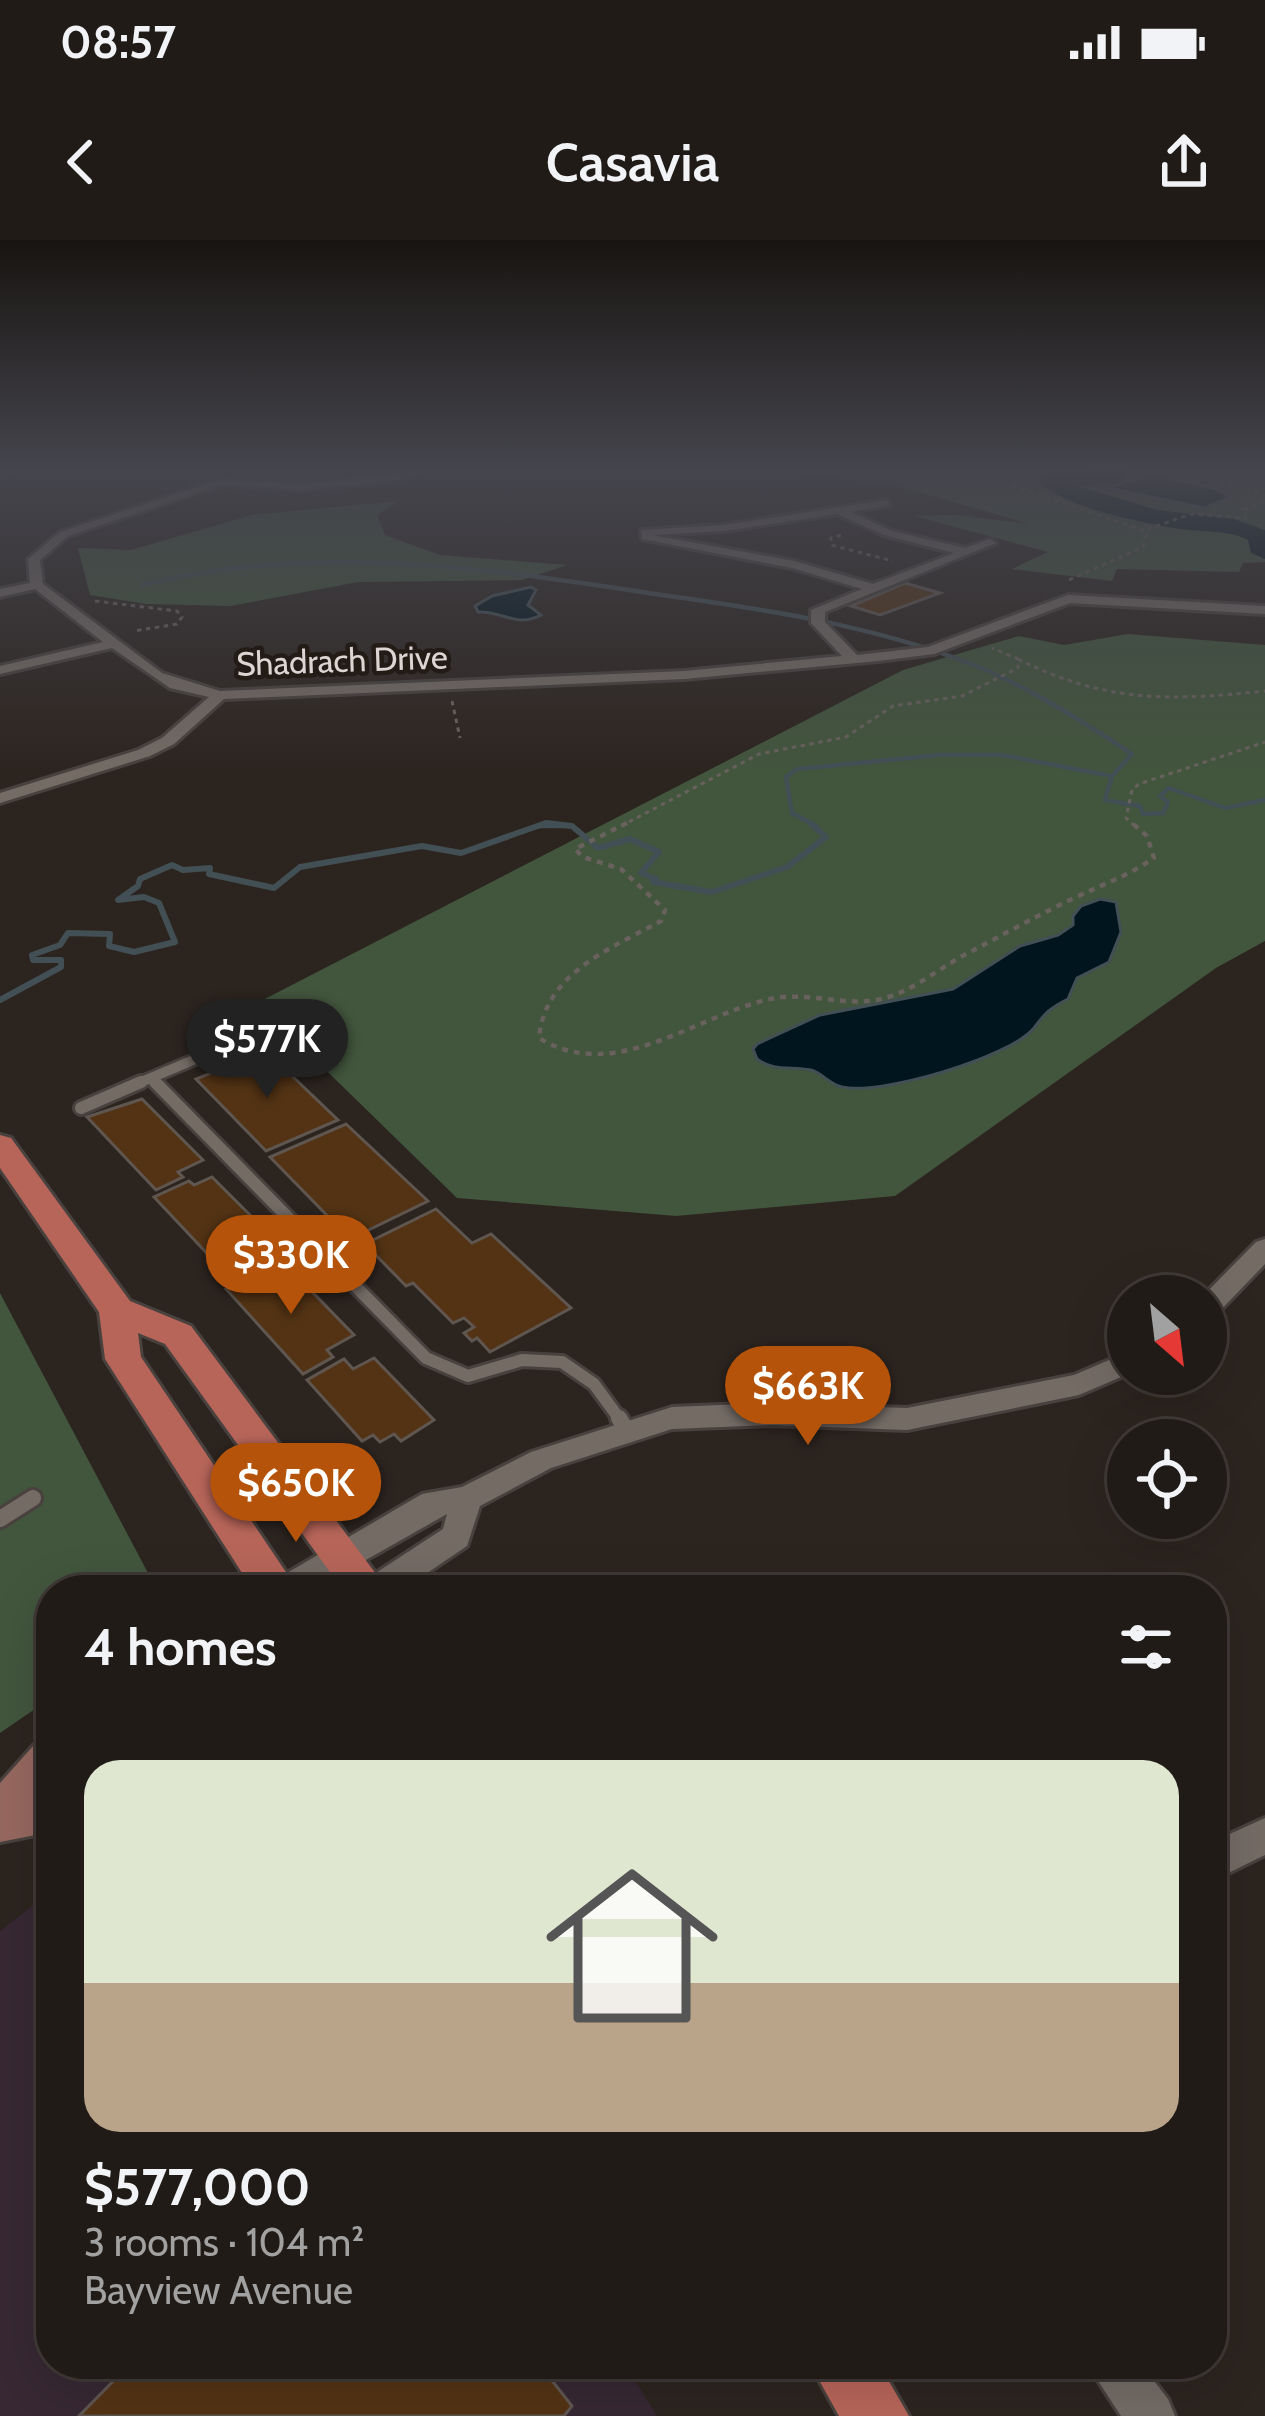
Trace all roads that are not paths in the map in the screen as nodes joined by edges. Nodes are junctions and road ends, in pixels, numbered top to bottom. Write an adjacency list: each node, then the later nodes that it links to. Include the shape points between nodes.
1 (36, 570): 4 (street)
2 (810, 570): 5 (street)
3 (921, 570): 5 (street)
4 (38, 585): 6 (street); 8 (street, Shadrach Drive)
5 (873, 588): 9 (street, via 818,610 818,623)
6 (0, 593)
7 (1265, 610): 9 (street, Shadrach Drive, via 1068,599 929,651)
8 (111, 640): 10 (street); 11 (street, Shadrach Drive, via 175,685)
9 (853, 659): 11 (street, Shadrach Drive)
10 (0, 670)
11 (220, 695): 12 (street, via 144,753)
12 (0, 797)
13 (229, 1045): 14 (lane)
14 (151, 1078): 15 (lane); 21 (lane, via 426,1358 468,1376 520,1356 566,1361 602,1389)
15 (81, 1108)
16 (0, 1145): 19 (main road)
17 (1265, 1247): 18 (street)
18 (1227, 1287)
19 (117, 1310): 25 (main road, via 123,1359); 26 (main road, via 178,1335)
20 (1107, 1370): 21 (street, via 1061,1388 907,1419 672,1418)
21 (627, 1431): 23 (street, via 542,1460)
22 (33, 1498): 24 (lane)
23 (467, 1499): 27 (street, via 434,1503); 28 (street, via 456,1537)
24 (0, 1519)
25 (267, 1575)
26 (358, 1575)
27 (365, 1575)
28 (370, 1575)
29 (36, 1778): 31 (street)
30 (36, 1812): 31 (street)
31 (0, 1818)
32 (1265, 1836): 33 (street)
33 (1227, 1855)
34 (851, 2379): 36 (main road)
35 (1123, 2379): 37 (street)
36 (877, 2416)
37 (1151, 2416)

